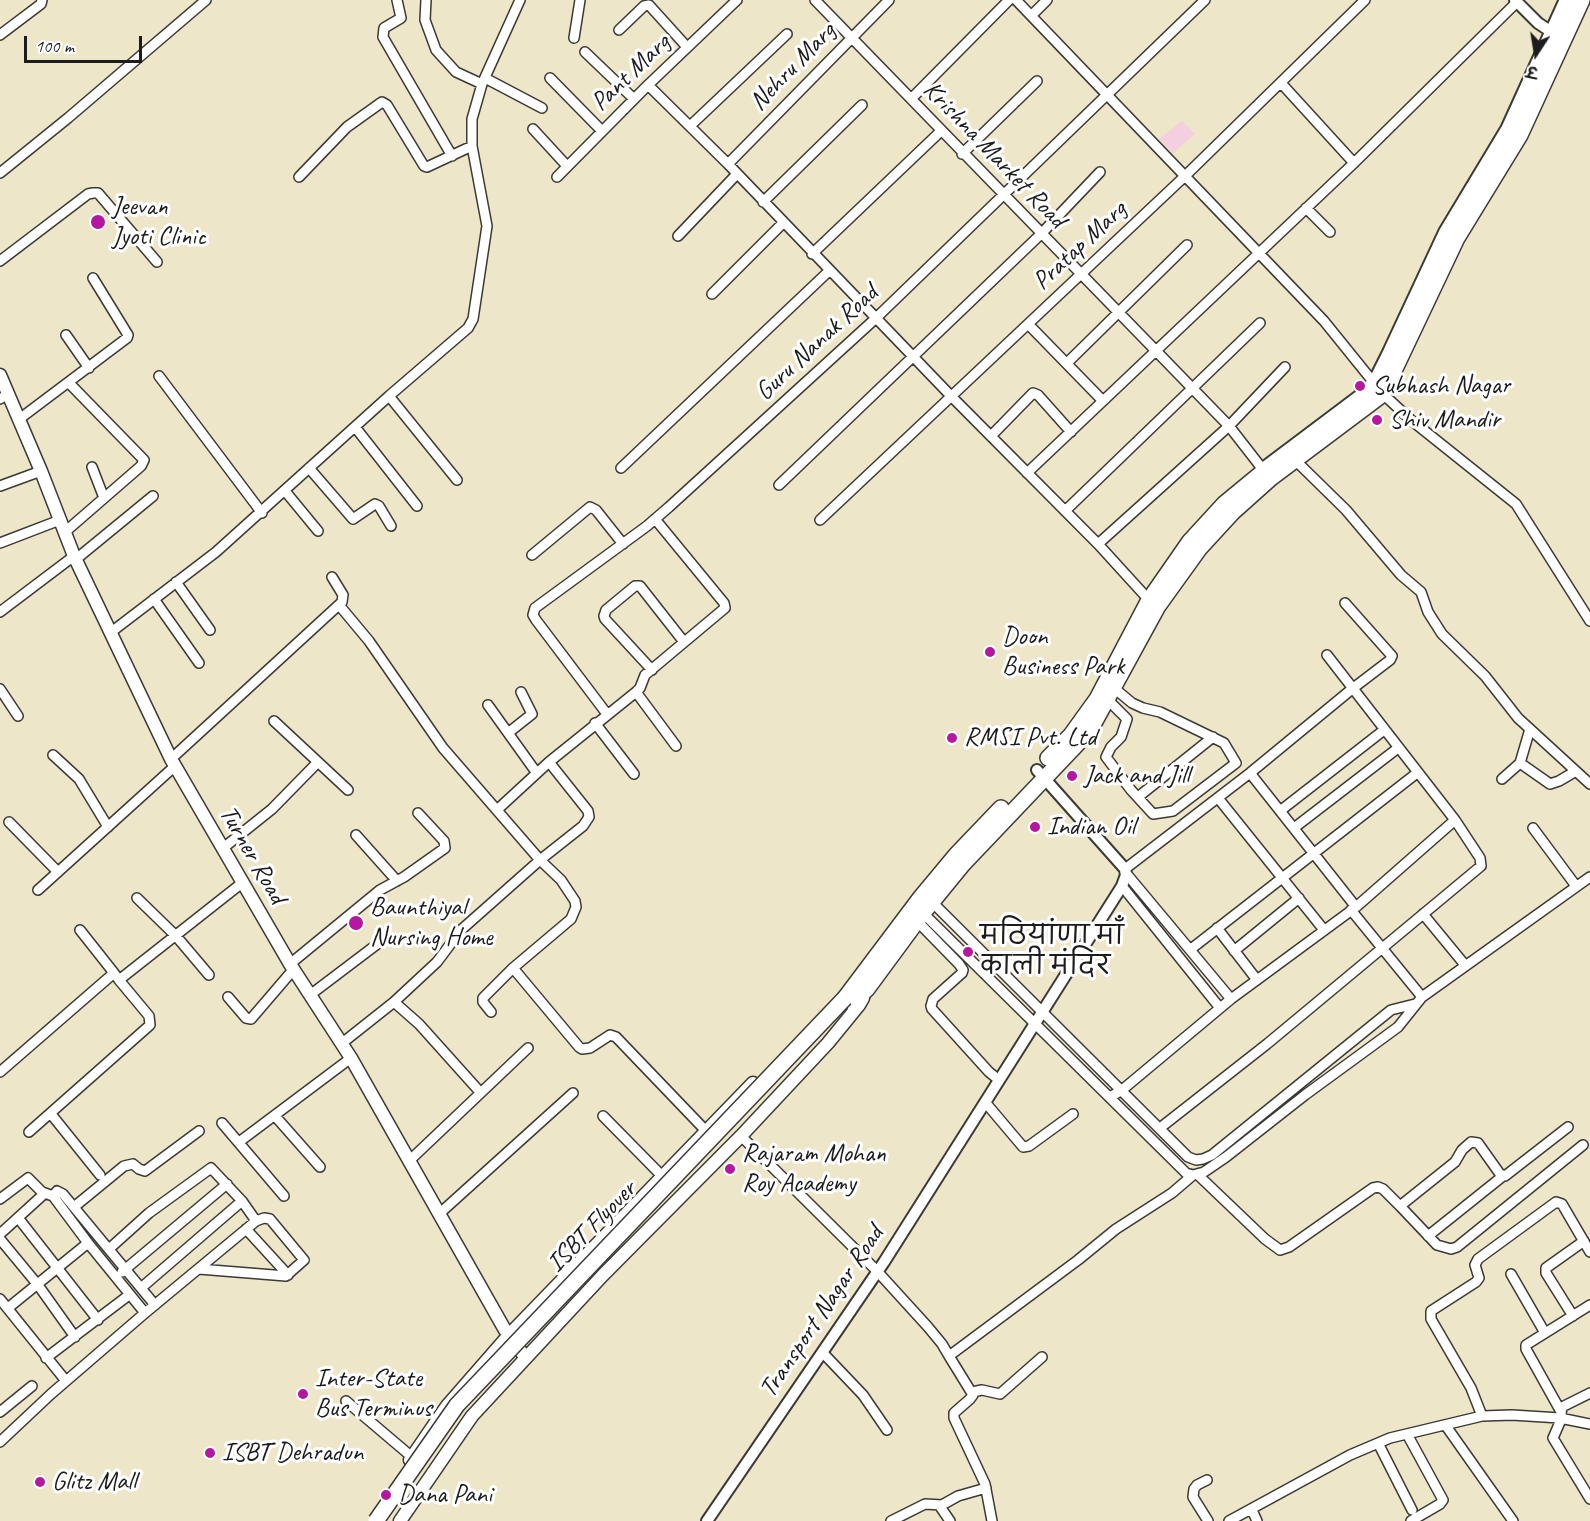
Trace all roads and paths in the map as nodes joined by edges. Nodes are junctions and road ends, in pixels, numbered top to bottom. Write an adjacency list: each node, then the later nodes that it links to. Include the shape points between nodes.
1 (42, 0): 22 (street)
2 (206, 0): 49 (street)
3 (397, 0): 44 (street, via 401,18 384,28 382,37)
4 (426, 0): 29 (street, via 425,20 436,50 456,72)
5 (520, 0): 29 (street)
6 (580, 0): 24 (street)
7 (736, 0): 18 (street, Pant Marg)
8 (815, 0): 25 (street, Krishna Market Road)
9 (889, 0): 25 (street, Nehru Marg)
10 (1009, 0): 35 (street)
11 (1016, 0): 19 (street)
12 (1047, 0): 19 (street)
13 (1204, 0): 33 (street, Guru Nanak Road)
14 (1365, 0): 31 (street, Pratap Marg)
15 (1568, 0): 23 (highway)
16 (1582, 0): 23 (highway)
17 (1516, 1): 23 (street); 45 (street)
18 (725, 4): 26 (street, Pant Marg)
19 (1032, 15): 33 (street)
20 (619, 30): 26 (street, via 648,5)
21 (787, 34): 38 (street)
22 (0, 35)
23 (1558, 36): 84 (highway, via 1509,130 1447,233)
24 (574, 38)
25 (851, 38): 35 (street, Krishna Market Road); 46 (street, Nehru Marg)
26 (687, 47): 32 (street, Pant Marg)
27 (585, 52): 34 (street)
28 (550, 78): 41 (street)
29 (484, 81): 37 (street); 42 (street, via 472,119)
30 (1037, 81): 43 (street)
31 (1281, 83): 45 (street); 53 (street, Pratap Marg)
32 (648, 85): 34 (street, Pant Marg); 38 (street)
33 (1107, 94): 53 (street); 54 (street, Guru Nanak Road)
34 (634, 99): 41 (street, Pant Marg)
35 (911, 99): 40 (street, Krishna Market Road)
36 (862, 105): 55 (street)
37 (542, 108)
38 (690, 126): 46 (street)
39 (533, 129): 47 (street)
40 (941, 130): 43 (street, Krishna Market Road); 63 (street)
41 (602, 131): 47 (street, Pant Marg)
42 (472, 146): 44 (street); 85 (street, via 487,217 473,319 463,334)
43 (962, 154): 54 (street, Krishna Market Road)
44 (452, 156): 51 (street, via 424,166 382,102 347,127)
45 (1354, 163): 56 (street)
46 (728, 164): 50 (street)
47 (567, 166): 52 (street, Pant Marg)
48 (1100, 172): 59 (street)
49 (0, 173)
50 (737, 174): 55 (street); 60 (street)
51 (299, 177)
52 (556, 177)
53 (1184, 177): 62 (street); 67 (street, Pratap Marg)
54 (1004, 196): 59 (street, Krishna Market Road); 71 (street, Guru Nanak Road)
55 (763, 202): 57 (street)
56 (1306, 208): 58 (street); 62 (street)
57 (783, 223): 63 (street); 69 (street)
58 (1330, 232)
59 (1041, 234): 67 (street, Krishna Market Road); 76 (street)
60 (678, 236)
61 (1187, 245): 70 (street)
62 (1259, 252): 75 (street); 84 (street, via 1324,321)
63 (812, 254): 66 (street)
64 (0, 261): 65 (street, via 88,194 98,193)
65 (158, 262)
66 (829, 271): 71 (street); 97 (street)
67 (1081, 274): 70 (street, Krishna Market Road); 73 (street, Pratap Marg)
68 (93, 278): 79 (street, via 128,335)
69 (712, 294)
70 (1118, 312): 75 (street, Krishna Market Road); 77 (street)
71 (875, 319): 76 (street); 110 (street, Guru Nanak Road)
72 (1260, 323): 83 (street)
73 (1028, 324): 77 (street); 86 (street, Pratap Marg)
74 (66, 334): 79 (street)
75 (1156, 351): 83 (street, Krishna Market Road); 88 (street)
76 (913, 358): 86 (street); 102 (street)
77 (1066, 363): 88 (street)
78 (1285, 367): 90 (street)
79 (89, 368): 82 (street)
80 (0, 375): 87 (main road, Turner Road)
81 (159, 376): 109 (street)
82 (69, 383): 89 (street); 106 (street, via 144,459)
83 (1192, 388): 90 (street, Krishna Market Road); 108 (street)
84 (1379, 388): 94 (highway); 99 (highway); 128 (street, via 1412,420 1516,504)
85 (389, 396): 91 (street); 101 (street)
86 (951, 396): 93 (street); 112 (street, Pratap Marg)
87 (4, 397): 89 (main road, Turner Road)
88 (1103, 401): 92 (street)
89 (18, 420): 98 (main road, Turner Road)
90 (1229, 426): 99 (street, Krishna Market Road); 118 (street)
91 (355, 427): 96 (street); 107 (street)
92 (1071, 432): 93 (street, via 1033,393); 100 (street)
93 (991, 436): 100 (street)
94 (1295, 460): 139 (highway, via 1233,512 1199,549 1158,606); 147 (street, via 1369,535 1401,576 1421,592 1442,634 1485,676)
95 (92, 467): 106 (street)
96 (309, 468): 104 (street); 113 (street, via 353,519 375,504)
97 (621, 468)
98 (41, 471): 103 (street); 111 (main road, Turner Road)
99 (1264, 471): 124 (highway, via 1224,504 1190,541)
100 (1027, 473): 108 (street)
101 (457, 480)
102 (779, 485)
103 (0, 486)
104 (285, 491): 109 (street); 114 (street)
105 (153, 496): 120 (street)
106 (104, 498): 115 (street)
107 (417, 506)
108 (1065, 511): 118 (street)
109 (262, 513): 122 (street)
110 (655, 519): 117 (street, Guru Nanak Road); 131 (street, via 725,606)
111 (60, 520): 115 (main road, Turner Road); 116 (street)
112 (820, 520)
113 (391, 526)
114 (318, 531)
115 (65, 532): 120 (main road, Turner Road)
116 (0, 543)
117 (623, 544): 119 (street, via 590,507); 142 (street, Guru Nanak Road, via 533,611)
118 (1098, 544): 124 (street)
119 (532, 555)
120 (74, 558): 127 (street); 130 (main road, Turner Road)
121 (332, 577): 126 (street, via 343,595)
122 (176, 582): 123 (street); 129 (street)
123 (154, 599): 130 (street); 133 (street)
124 (1149, 600): 163 (highway, via 1097,699)
125 (1345, 603): 136 (street, via 1392,656)
126 (339, 605): 156 (street); 169 (street, via 369,641 443,748)
127 (0, 612)
128 (1589, 616)
129 (210, 630)
130 (110, 633): 156 (main road, Turner Road)
131 (684, 642): 134 (street); 134 (street, via 640,586 606,610 605,619)
132 (1327, 655): 136 (street)
133 (199, 663)
134 (651, 670): 138 (street)
135 (0, 689): 143 (street)
136 (1352, 689): 148 (street); 160 (street)
137 (521, 692): 149 (street, via 532,714)
138 (636, 693): 142 (street); 151 (street)
139 (1111, 694): 141 (street); 144 (street); 163 (highway, via 1079,742)
140 (488, 705): 149 (street)
141 (1143, 708): 144 (street); 150 (street)
142 (607, 714): 146 (street)
143 (18, 716)
144 (1127, 719): 167 (street, via 1121,737 1106,757)
145 (274, 721): 154 (street)
146 (595, 723): 155 (street); 162 (street)
147 (1530, 729): 157 (street); 158 (street)
148 (1384, 730): 152 (street); 170 (street)
149 (508, 733): 159 (street)
150 (1213, 737): 167 (street); 167 (street, via 1224,743 1236,764 1173,811 1153,814)
151 (676, 746)
152 (1398, 748): 161 (street); 175 (street)
153 (53, 755): 174 (street, via 79,779)
154 (318, 762): 166 (street); 178 (street, via 272,808)
155 (549, 762): 159 (street); 180 (street, via 588,811 588,817 583,826)
156 (173, 763): 174 (street); 178 (main road, Turner Road)
157 (1520, 763): 158 (street, via 1550,784); 164 (street)
158 (1576, 771): 165 (street)
159 (536, 772): 169 (street)
160 (1250, 773): 168 (street); 170 (street)
161 (1418, 773): 172 (street); 179 (street)
162 (634, 774)
163 (1040, 774): 181 (street); 193 (highway); 211 (highway, via 956,855)
164 (1502, 779)
165 (1590, 784)
166 (348, 790)
167 (1137, 797)
168 (1218, 798): 181 (street); 184 (street)
169 (498, 809): 180 (street)
170 (1280, 811): 175 (street)
171 (418, 813): 185 (street, via 444,841 445,848)
172 (1455, 820): 192 (street); 194 (street, via 1480,858 1481,866)
173 (9, 822): 182 (street)
174 (108, 826): 182 (street)
175 (1294, 828): 179 (street)
176 (1533, 828): 188 (street)
177 (356, 835): 185 (street)
178 (222, 849): 186 (main road, Turner Road)
179 (1312, 854): 184 (street); 192 (street)
180 (540, 860): 206 (street, via 571,893 576,908 571,919); 217 (street, via 457,933 437,962)
181 (1125, 870): 187 (street, Transport Nagar Road); 200 (street)
182 (58, 872): 189 (street)
183 (1590, 876): 188 (street)
184 (1282, 877): 191 (street); 195 (street)
185 (398, 881): 205 (street, via 357,908)
186 (242, 883): 198 (street); 205 (main road, Turner Road)
187 (1122, 886): 218 (street); 219 (street, Transport Nagar Road)
188 (1576, 886): 204 (street)
189 (38, 890)
190 (137, 898): 198 (street)
191 (1299, 898): 197 (street); 202 (street)
192 (1353, 908): 197 (street); 201 (street)
193 (924, 912): 203 (street); 207 (street); 211 (highway); 219 (street)
194 (1423, 914): 201 (street); 204 (street)
195 (1217, 928): 200 (street); 202 (street)
196 (80, 930): 209 (street)
197 (1324, 930): 210 (street)
198 (176, 936): 208 (street); 209 (street)
199 (380, 942): 212 (street)
200 (1191, 949): 214 (street)
201 (1382, 950): 216 (street); 240 (street)
202 (1234, 951): 210 (street)
203 (973, 962): 207 (street); 221 (street)
204 (1466, 965): 216 (street)
205 (291, 967): 212 (main road, Turner Road); 213 (street, via 251,1019)
206 (513, 968): 220 (street, via 483,998); 243 (street, via 579,1047 590,1047 610,1035 616,1037)
207 (963, 969): 226 (street, via 933,999 931,1006)
208 (209, 975)
209 (116, 977): 225 (street); 234 (street, via 149,1016 150,1025)
210 (1257, 980): 214 (street)
211 (863, 984): 215 (highway, ISBT Flyover); 243 (main road, via 842,991); 244 (main road, via 859,1005)
212 (310, 995): 222 (main road, Turner Road)
213 (228, 997)
214 (1231, 999): 218 (street)
215 (849, 1001): 320 (highway, ISBT Flyover, bridge, via 514,1342 457,1405); 321 (highway, ISBT Flyover, via 465,1409)
216 (1418, 1001): 227 (street, via 1391,1010); 229 (street, via 1398,1027)
217 (394, 1002): 222 (street); 230 (street)
218 (1220, 1008): 228 (street)
219 (1043, 1011): 221 (street, Transport Nagar Road); 228 (street)
220 (491, 1012)
221 (1036, 1023): 226 (street, Transport Nagar Road); 232 (street)
222 (341, 1044): 224 (main road, Turner Road)
223 (528, 1048): 230 (street)
224 (351, 1058): 236 (street); 248 (main road, Turner Road)
225 (0, 1072)
226 (999, 1080): 233 (street, Transport Nagar Road)
227 (1304, 1082): 229 (street); 247 (street, via 1212,1155)
228 (1122, 1090): 232 (street); 240 (street)
229 (1312, 1090): 251 (street, via 1226,1157)
230 (480, 1092): 248 (street)
231 (573, 1093): 261 (street)
232 (1110, 1097): 251 (street, via 1185,1173)
233 (985, 1102): 235 (street, via 1023,1147); 276 (street, Transport Nagar Road)
234 (51, 1114): 242 (street); 250 (street)
235 (1073, 1114)
236 (275, 1116): 245 (street); 249 (street)
237 (603, 1116): 253 (street)
238 (222, 1123): 245 (street)
239 (1568, 1127): 252 (street)
240 (1160, 1128): 247 (street)
241 (199, 1131): 260 (street, via 145,1171 133,1164 124,1166)
242 (29, 1132)
243 (707, 1132): 253 (main road)
244 (741, 1136): 276 (street); 295 (main road)
245 (240, 1142): 256 (street)
246 (1583, 1145): 267 (street, via 1457,1247 1445,1249)
247 (1196, 1160): 251 (street)
248 (409, 1161): 261 (main road, Turner Road)
249 (320, 1167)
250 (100, 1175)
251 (1195, 1175): 259 (street, via 1280,1250 1373,1188 1383,1189); 294 (street, via 1116,1229)
252 (1503, 1176): 259 (street, via 1478,1143 1472,1142 1455,1162); 267 (street)
253 (663, 1177): 291 (main road)
254 (227, 1184): 258 (street); 271 (street, via 214,1169 207,1169); 274 (street)
255 (49, 1195): 257 (street, via 28,1178); 260 (street, via 58,1191); 262 (street); 269 (street)
256 (284, 1196)
257 (0, 1199)
258 (242, 1201): 263 (street); 281 (street)
259 (1400, 1206): 267 (street)
260 (74, 1208): 264 (street)
261 (440, 1214): 291 (main road, Turner Road)
262 (19, 1219): 266 (street); 273 (street)
263 (256, 1221): 265 (street); 278 (street, via 270,1219 303,1258)
264 (93, 1228): 269 (street); 271 (street)
265 (246, 1229): 275 (street); 278 (street)
266 (0, 1234)
267 (1428, 1236)
268 (0, 1239): 280 (street)
269 (86, 1240): 273 (street); 279 (street)
270 (1584, 1241): 272 (street); 288 (street, via 1546,1268); 305 (street, via 1562,1204 1556,1202 1478,1259 1476,1282 1431,1311 1431,1318 1471,1388)
271 (109, 1249): 274 (street)
272 (1590, 1252)
273 (58, 1269): 280 (street); 289 (street)
274 (126, 1269): 279 (street); 281 (street)
275 (199, 1269): 278 (street); 284 (street)
276 (877, 1271): 293 (street, Transport Nagar Road); 294 (street)
277 (1511, 1274): 290 (street)
278 (288, 1275)
279 (116, 1277): 282 (street)
280 (38, 1285): 286 (street); 292 (street)
281 (141, 1288): 284 (street)
282 (129, 1295): 287 (street); 289 (street)
283 (0, 1299): 286 (street)
284 (154, 1305): 287 (street)
285 (1590, 1305): 288 (street)
286 (8, 1308): 297 (street)
287 (145, 1313): 298 (street)
288 (1573, 1316): 290 (street)
289 (98, 1320): 292 (street)
290 (1545, 1333): 304 (street, via 1529,1342 1526,1349)
291 (509, 1335): 295 (main road, Turner Road); 312 (main road, via 447,1406)
292 (75, 1336): 297 (street)
293 (823, 1353): 308 (street, via 863,1395); 323 (street, Transport Nagar Road)
294 (949, 1356): 300 (street)
295 (525, 1357): 322 (main road, via 472,1416)
296 (1042, 1357): 300 (street, via 999,1395 982,1390)
297 (46, 1359): 298 (street)
298 (66, 1381): 310 (street)
299 (32, 1386): 303 (street)
300 (972, 1392): 314 (street, via 954,1418)
301 (1590, 1393): 304 (street, via 1565,1405)
302 (346, 1401): 312 (street)
303 (0, 1412)
304 (1560, 1414): 305 (street); 306 (street); 315 (street, via 1553,1438)
305 (1482, 1416): 307 (street)
306 (1590, 1424)
307 (1446, 1426): 309 (street); 331 (street)
308 (887, 1430)
309 (1407, 1434): 311 (street); 330 (street, via 1443,1500)
310 (0, 1442)
311 (1378, 1443): 317 (street); 318 (street)
312 (412, 1457): 319 (main road)
313 (1207, 1480): 327 (street, via 1197,1485 1193,1497)
314 (986, 1488): 316 (street); 326 (street)
315 (1590, 1499)
316 (939, 1505): 324 (street, via 925,1504); 325 (street)
317 (1252, 1510): 328 (street); 329 (street)
318 (1412, 1510)
319 (369, 1521)
320 (376, 1521)
321 (387, 1521)
322 (400, 1521)
323 (706, 1521)
324 (891, 1521)
325 (950, 1521)
326 (992, 1521)
327 (1208, 1521)
328 (1229, 1521)
329 (1257, 1521)
330 (1411, 1521)
331 (1513, 1521)

